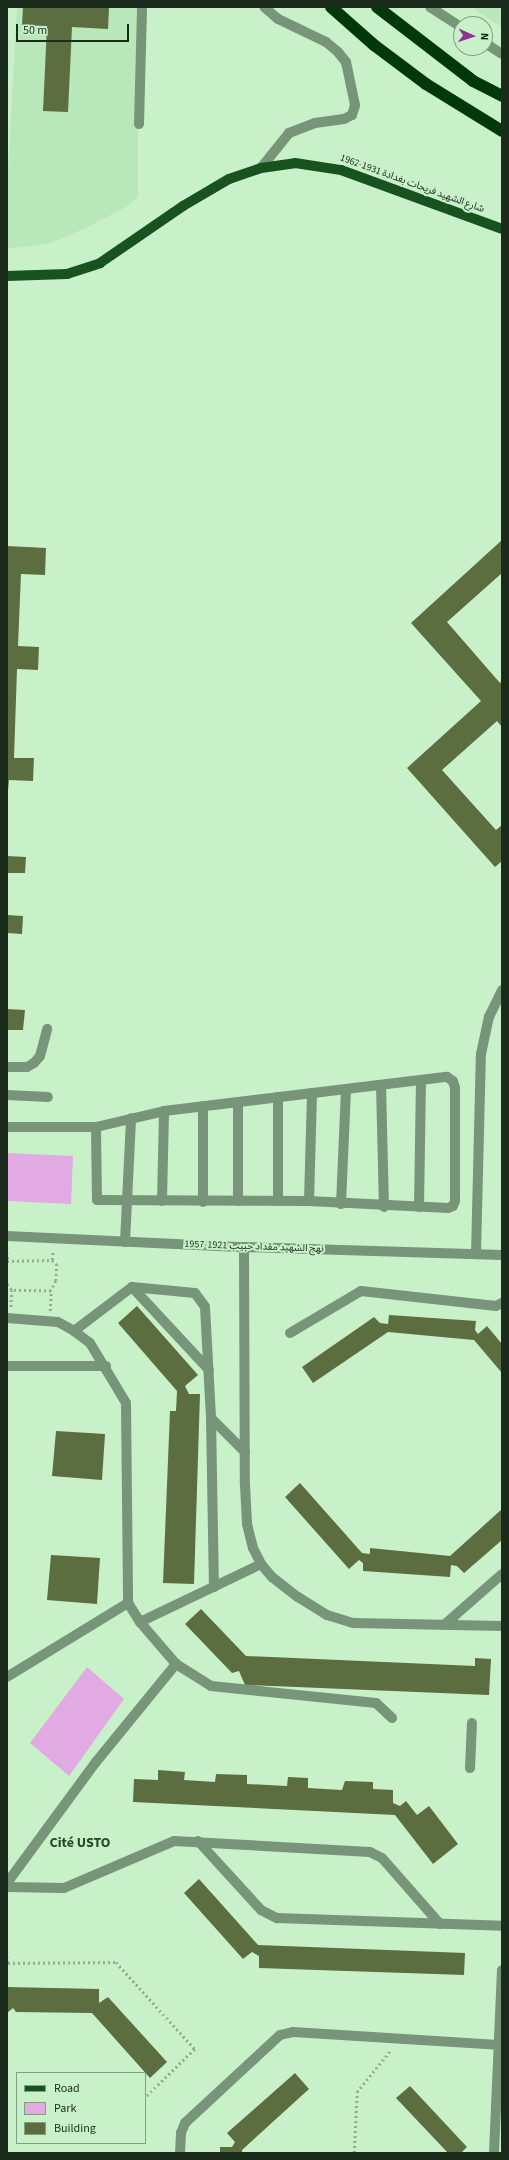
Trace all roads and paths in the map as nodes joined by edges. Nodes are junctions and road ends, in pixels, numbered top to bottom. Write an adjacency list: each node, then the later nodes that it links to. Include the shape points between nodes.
1 (142, 7): 10 (street)
2 (264, 7): 12 (street, via 278,19 326,42 338,52 346,62 355,105 352,115 344,119 315,123 289,133)
3 (331, 7): 11 (highway, via 374,45 426,84)
4 (377, 7): 9 (highway, via 473,81)
5 (430, 7): 6 (street)
6 (453, 22)
7 (493, 48): 8 (street)
8 (502, 54)
9 (502, 96)
10 (139, 124)
11 (502, 131)
12 (261, 168): 13 (main road, شارع الشهيد فريحات بغدادة 1931-1962, via 295,163 341,170); 14 (main road, شارع الشهيد فريحات بغدادة 1931-1962, via 216,186 100,263 67,274)
13 (502, 229)
14 (7, 276)
15 (502, 990): 44 (street, via 489,1017 481,1054)
16 (47, 1029): 17 (street, via 40,1056 34,1063 27,1067)
17 (7, 1067)
18 (421, 1080): 19 (street); 39 (street); 39 (street, via 447,1077 453,1081 455,1201 448,1208)
19 (381, 1085): 20 (street); 38 (street)
20 (346, 1089): 21 (street); 37 (street)
21 (312, 1094): 24 (street); 36 (street)
22 (7, 1095): 23 (street)
23 (48, 1097)
24 (278, 1098): 25 (street); 33 (street)
25 (238, 1102): 26 (street); 32 (street)
26 (203, 1106): 27 (street); 35 (street)
27 (164, 1111): 28 (street); 31 (street)
28 (131, 1118): 30 (street); 34 (street)
29 (7, 1127): 30 (street)
30 (96, 1127): 34 (street, via 97,1200)
31 (162, 1201): 34 (street); 35 (street)
32 (238, 1201): 33 (street); 35 (street)
33 (278, 1201): 36 (street)
34 (127, 1202): 41 (street)
35 (203, 1202)
36 (309, 1202): 37 (street)
37 (341, 1204): 38 (street)
38 (384, 1207): 39 (street)
39 (419, 1208)
40 (7, 1236): 41 (street, نهج الشهيد مقداد حبيب 1921-1957)
41 (125, 1242): 42 (street, نهج الشهيد مقداد حبيب 1921-1957)
42 (244, 1247): 44 (street, نهج الشهيد مقداد حبيب 1921-1957); 60 (street)
43 (7, 1252): 46 (path)
44 (476, 1254): 45 (street, نهج الشهيد مقداد حبيب 1921-1957)
45 (502, 1255)
46 (7, 1260): 50 (path, via 52,1260 58,1272)
47 (7, 1284): 49 (path)
48 (132, 1287): 54 (street); 58 (street); 58 (street, via 195,1293 205,1307)
49 (12, 1290): 50 (path); 52 (path)
50 (51, 1291): 53 (path)
51 (500, 1307): 55 (street, via 361,1291)
52 (8, 1318): 53 (street)
53 (50, 1322): 54 (street, via 58,1322)
54 (74, 1331): 57 (street, via 90,1343)
55 (290, 1333)
56 (7, 1366): 57 (street)
57 (106, 1366): 64 (street, via 126,1403)
58 (209, 1370): 59 (street)
59 (212, 1418): 60 (street); 63 (street)
60 (245, 1452): 61 (street, via 247,1524 253,1548)
61 (261, 1564): 63 (street); 66 (street, via 272,1577 327,1615 354,1623)
62 (502, 1574): 66 (street)
63 (214, 1587): 65 (street)
64 (128, 1603): 65 (street); 69 (street)
65 (140, 1622): 68 (street)
66 (444, 1625): 67 (street)
67 (502, 1626)
68 (176, 1664): 70 (street, via 210,1686 376,1703); 74 (street, via 96,1762)
69 (7, 1677)
70 (392, 1718)
71 (472, 1723): 72 (street)
72 (470, 1768)
73 (198, 1842): 75 (street, via 174,1841 64,1888); 76 (street, via 370,1852 382,1858); 76 (street, via 261,1910 277,1918)
74 (7, 1883)
75 (7, 1887)
76 (440, 1924): 77 (street)
77 (502, 1926)
78 (7, 1956): 82 (path, via 8,1963 116,1962 195,2049)
79 (502, 1970): 81 (street)
80 (400, 2038): 81 (street); 83 (street, via 294,2032 280,2035 185,2123 181,2133); 84 (path, via 357,2092)
81 (498, 2045): 85 (street)
82 (146, 2097)
83 (180, 2153)
84 (354, 2153)
85 (494, 2153)

